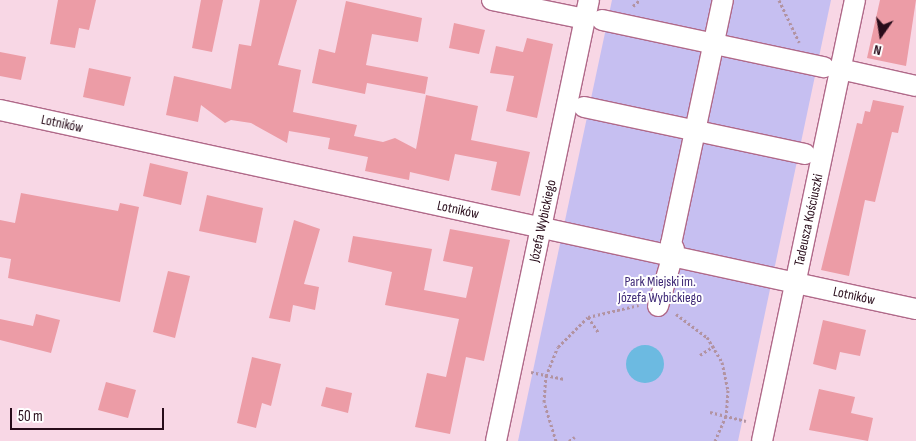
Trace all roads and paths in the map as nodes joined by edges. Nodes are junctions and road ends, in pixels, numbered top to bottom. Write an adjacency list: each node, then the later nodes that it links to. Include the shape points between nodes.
1 (492, 0): 5 (street)
2 (723, 0): 6 (street)
3 (779, 0): 7 (path)
4 (855, 0): 7 (street, Tadeusza Kościuszki)
5 (592, 13): 6 (street); 13 (street, Józefa Wybickiego)
6 (714, 43): 7 (street); 11 (street)
7 (825, 66): 8 (street); 14 (street, Tadeusza Kościuszki)
8 (916, 86)
9 (584, 107): 11 (street)
10 (0, 110): 13 (street, Lotników)
11 (695, 131): 12 (street); 15 (street, via 671,244 672,257)
12 (805, 154)
13 (541, 228): 14 (street, Lotników); 30 (street, Józefa Wybickiego)
14 (796, 283): 16 (street, Lotników); 34 (street, Tadeusza Kościuszki)
15 (658, 306): 17 (path, via 630,304); 19 (path, via 685,318)
16 (916, 310)
17 (588, 317): 18 (path); 23 (path, via 558,347)
18 (598, 332)
19 (714, 346): 20 (path); 27 (path, via 728,390)
20 (700, 355)
21 (531, 362): 22 (path)
22 (529, 371): 23 (path); 25 (path)
23 (546, 376): 24 (path); 31 (path, via 544,402)
24 (564, 379)
25 (528, 380)
26 (710, 412): 27 (path)
27 (726, 416): 28 (path); 33 (path)
28 (746, 421)
29 (575, 437): 32 (path)
30 (496, 441)
31 (556, 441)
32 (569, 441)
33 (715, 441)
34 (762, 441)

